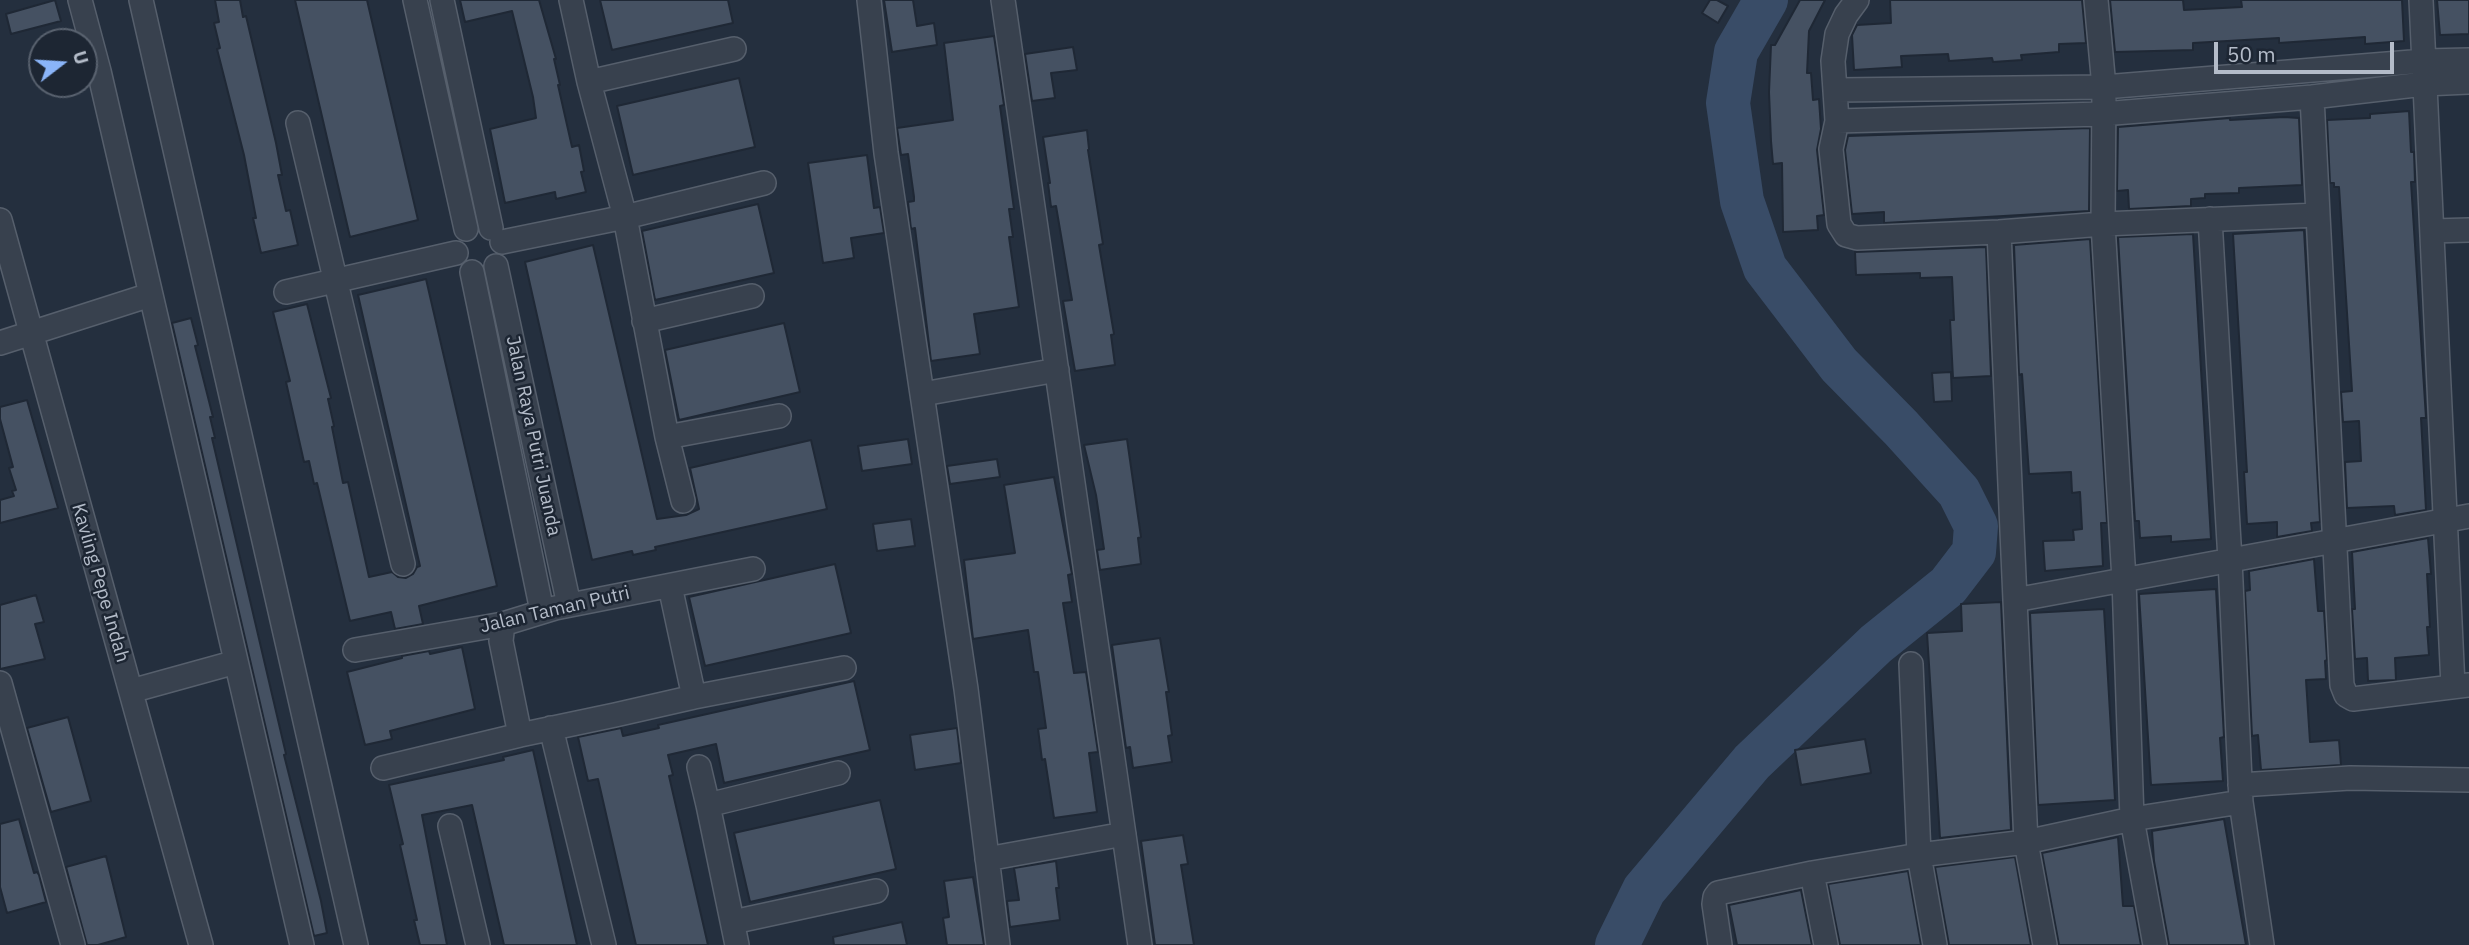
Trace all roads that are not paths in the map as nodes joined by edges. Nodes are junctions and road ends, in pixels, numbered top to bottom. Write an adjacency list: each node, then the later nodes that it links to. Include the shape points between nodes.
1 (80, 0): 38 (street)
2 (141, 0): 88 (street)
3 (415, 0): 28 (street)
4 (442, 0): 32 (street)
5 (571, 0): 14 (street)
6 (869, 0): 44 (street, via 886,153)
7 (1003, 0): 43 (street)
8 (1857, 0): 17 (street, via 1834,44)
9 (2095, 0): 16 (street)
10 (2421, 0): 13 (street)
11 (734, 49): 14 (street)
12 (2469, 60): 13 (street)
13 (2424, 73): 15 (street); 16 (street); 18 (street); 30 (street)
14 (589, 82): 24 (street)
15 (2469, 82)
16 (2104, 87): 17 (street); 19 (street)
17 (1837, 90): 20 (street)
18 (2312, 97): 19 (street); 23 (street)
19 (2102, 114): 20 (street); 27 (street)
20 (1837, 121): 31 (street, via 1831,149 1839,224 1846,235)
21 (298, 122): 36 (street)
22 (764, 183): 24 (street)
23 (2318, 215): 25 (street); 50 (street)
24 (625, 217): 32 (street); 40 (street)
25 (2210, 219): 27 (street); 51 (street)
26 (0, 220): 41 (street, Kavling Pepe Indah)
27 (2103, 224): 31 (street); 54 (street)
28 (466, 229): 32 (street, via 483,226); 33 (street)
29 (2469, 230): 30 (street)
30 (2432, 231): 49 (street)
31 (1998, 232): 56 (street)
32 (497, 235): 34 (street, via 502,259)
33 (456, 253): 35 (street, via 464,268); 36 (street)
34 (496, 266): 35 (street); 57 (street, Jalan Raya Putri Juanda)
35 (472, 272): 58 (street, Jalan Raya Putri Juanda)
36 (335, 281): 37 (street); 52 (street)
37 (286, 292)
38 (150, 295): 41 (street); 61 (street)
39 (752, 296): 40 (street)
40 (644, 321): 46 (street)
41 (30, 334): 42 (street); 66 (street, Kavling Pepe Indah)
42 (0, 342)
43 (1057, 370): 44 (street); 78 (street)
44 (923, 394): 81 (street)
45 (779, 416): 46 (street)
46 (667, 437): 47 (street)
47 (683, 501)
48 (2469, 516): 49 (street)
49 (2445, 521): 50 (street); 65 (street)
50 (2335, 541): 51 (street); 65 (street, via 2346,695 2353,699)
51 (2230, 560): 54 (street); 74 (street)
52 (403, 564)
53 (753, 569): 55 (street, Jalan Taman Putri)
54 (2124, 580): 56 (street); 76 (street)
55 (670, 586): 57 (street, Jalan Taman Putri); 67 (street)
56 (2015, 600): 79 (street)
57 (569, 606): 58 (street, Jalan Taman Putri)
58 (542, 611): 59 (street, Jalan Taman Putri)
59 (503, 624): 60 (street, Jalan Taman Putri); 69 (street, via 501,641)
60 (355, 650)
61 (236, 662): 66 (street); 87 (street)
62 (1911, 664): 80 (street)
63 (844, 668): 67 (street)
64 (0, 683): 85 (street)
65 (2461, 686)
66 (131, 691): 86 (street, Kavling Pepe Indah)
67 (694, 697): 68 (street)
68 (551, 728): 69 (street); 90 (street)
69 (520, 735): 71 (street)
70 (699, 767): 75 (street)
71 (383, 768)
72 (838, 773): 75 (street)
73 (2469, 780): 74 (street, via 2350,778)
74 (2240, 794): 76 (street); 99 (street)
75 (708, 805): 84 (street)
76 (2132, 819): 79 (street); 98 (street)
77 (450, 826): 89 (street)
78 (1124, 834): 81 (street); 93 (street)
79 (2026, 842): 80 (street); 97 (street)
80 (1919, 855): 82 (street); 96 (street)
81 (987, 859): 92 (street)
82 (1812, 873): 94 (street, via 1718,892 1714,904); 95 (street)
83 (876, 891): 84 (street)
84 (733, 922): 91 (street)
85 (73, 945)
86 (201, 945)
87 (302, 945)
88 (356, 945)
89 (478, 945)
90 (604, 945)
91 (737, 945)
92 (998, 945)
93 (1140, 945)
94 (1720, 945)
95 (1826, 945)
96 (1935, 945)
97 (2045, 945)
98 (2155, 945)
99 (2262, 945)

